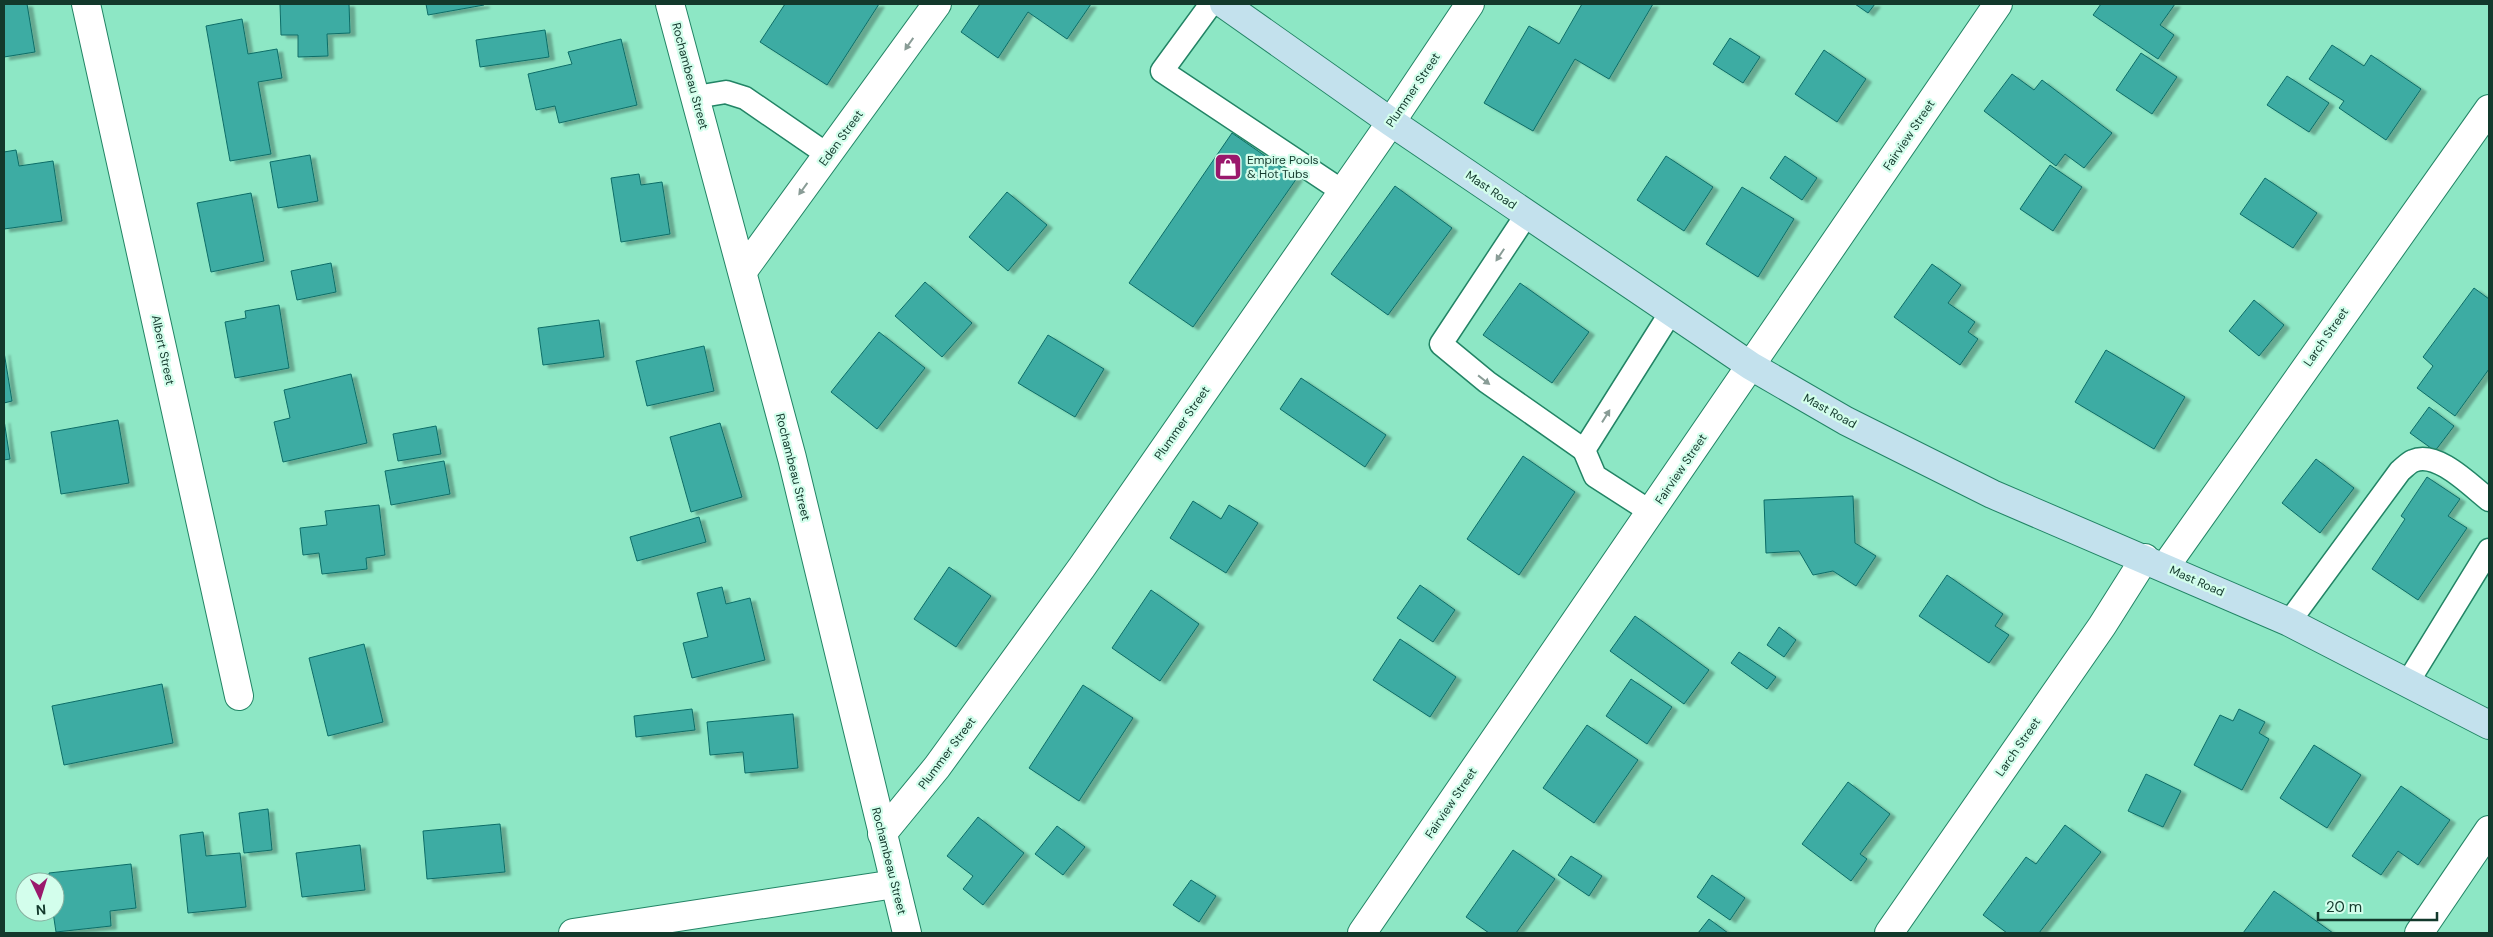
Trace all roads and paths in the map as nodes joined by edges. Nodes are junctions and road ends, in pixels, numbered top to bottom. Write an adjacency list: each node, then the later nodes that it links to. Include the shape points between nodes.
1 (86, 4): 24 (street, Albert Street)
2 (670, 4): 8 (street, Rochambeau Street)
3 (937, 4): 11 (street, Eden Street, one-way to 11)
4 (1211, 4): 12 (lane, via 1162,71)
5 (1224, 4): 10 (main road, Mast Road)
6 (1470, 4): 10 (street, Plummer Street)
7 (1998, 4): 16 (street, Fairview Street)
8 (696, 97): 11 (lane, via 726,92 745,98); 14 (street, Rochambeau Street)
9 (2489, 109): 21 (street, Larch Street)
10 (1391, 122): 12 (street, Plummer Street); 13 (main road, Mast Road)
11 (828, 155): 14 (street, Eden Street, one-way to 14)
12 (1342, 191): 27 (street, Plummer Street, via 1082,567 937,767)
13 (1527, 214): 15 (main road, Mast Road); 17 (lane, one-way to 17, via 1441,344 1487,382)
14 (743, 271): 27 (street, Rochambeau Street, via 792,458)
15 (1672, 312): 16 (main road, Mast Road); 17 (lane, one-way to 15)
16 (1751, 366): 19 (street, Fairview Street); 21 (main road, Mast Road, via 1846,421 1992,494)
17 (1584, 450): 19 (lane, via 1595,476)
18 (2489, 500): 22 (lane, via 2440,462 2413,461 2400,471)
19 (1651, 512): 31 (street, Fairview Street)
20 (2489, 550): 23 (lane)
21 (2155, 562): 22 (main road, Mast Road); 32 (street, Larch Street, via 2102,626)
22 (2290, 622): 23 (main road, Mast Road)
23 (2408, 682): 25 (main road, Mast Road)
24 (239, 696)
25 (2489, 725)
26 (2489, 830): 33 (street)
27 (882, 834): 28 (street, Rochambeau Street)
28 (894, 884): 29 (street); 30 (street, Rochambeau Street)
29 (574, 933)
30 (907, 933)
31 (1362, 933)
32 (1889, 933)
33 (2419, 933)

